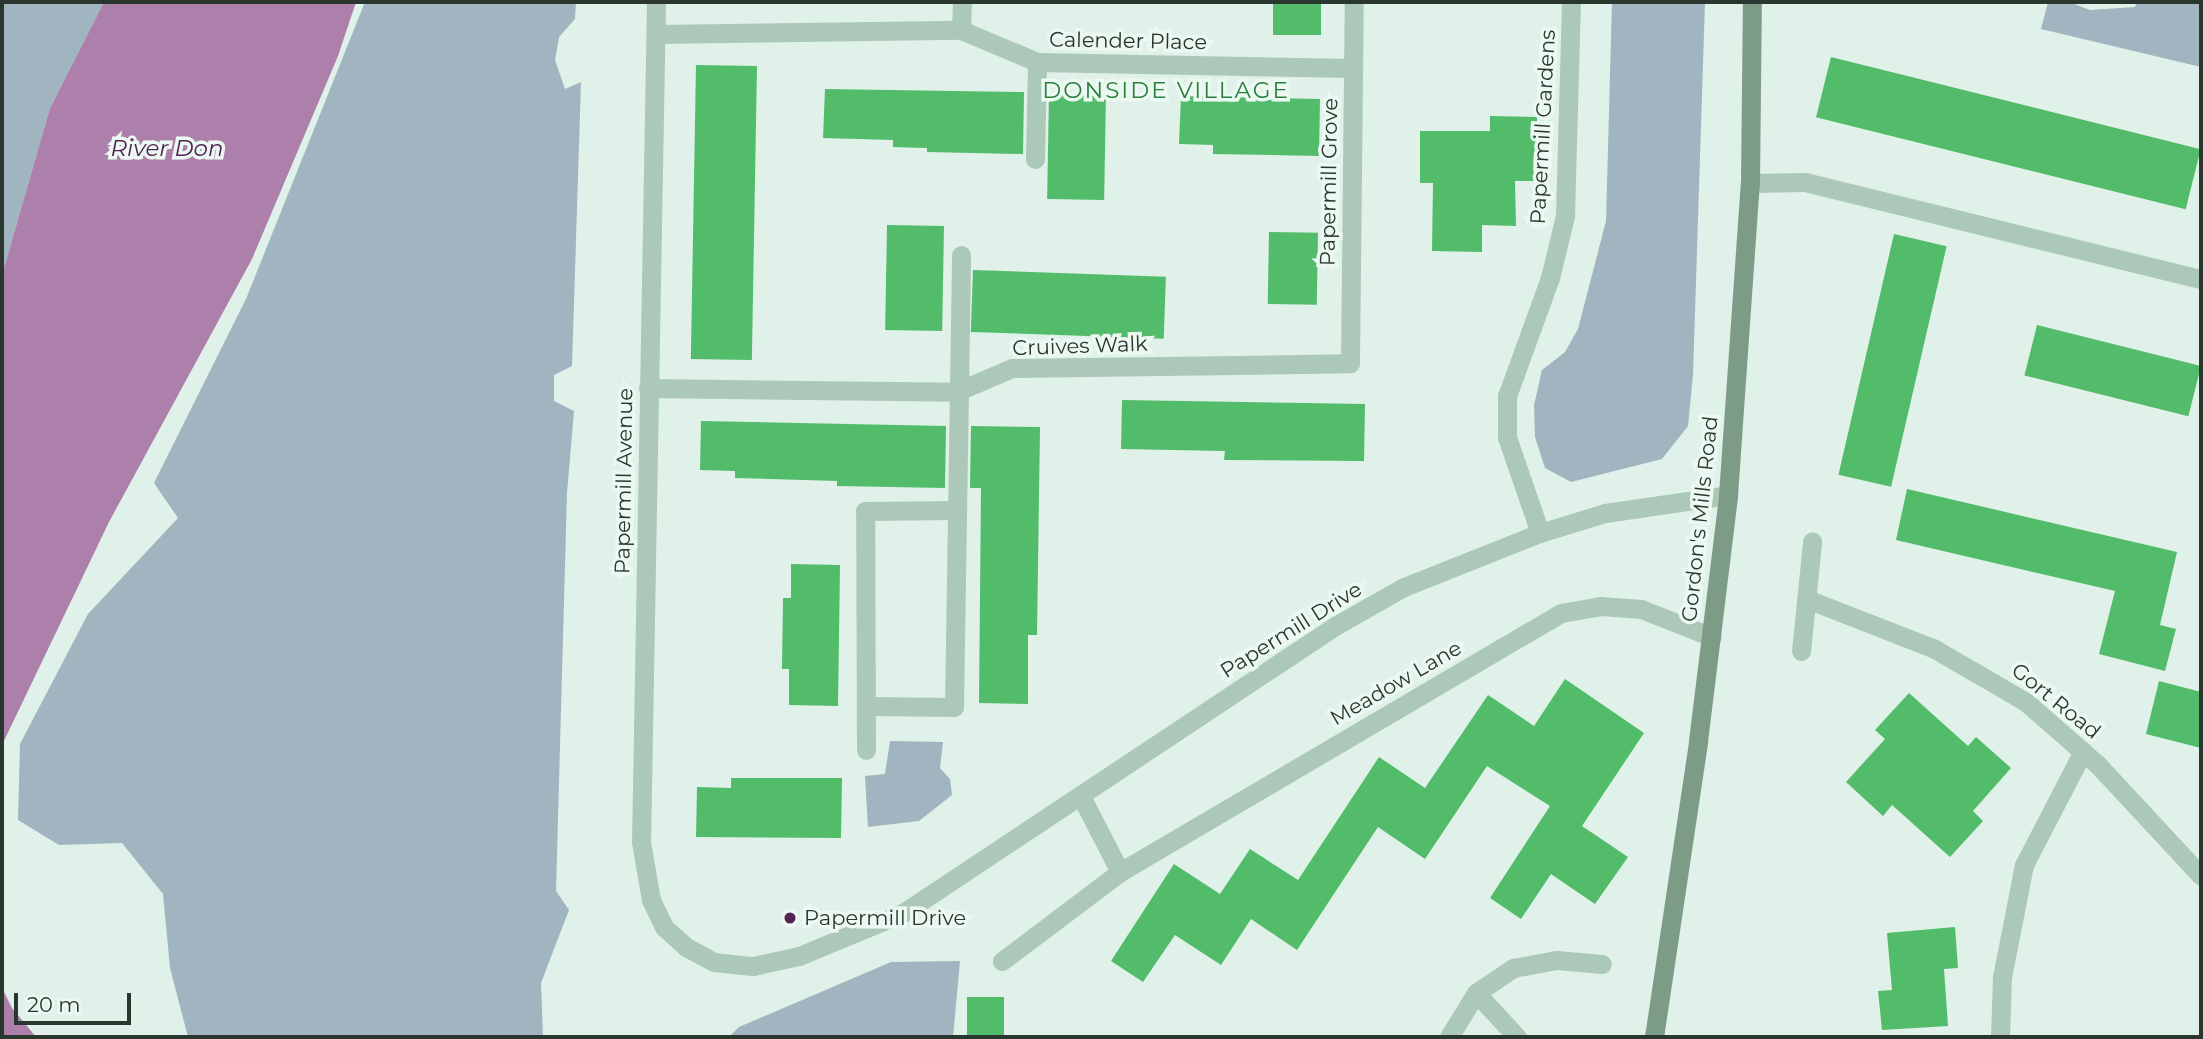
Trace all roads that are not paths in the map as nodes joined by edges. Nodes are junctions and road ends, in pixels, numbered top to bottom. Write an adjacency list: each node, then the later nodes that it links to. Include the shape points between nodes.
1 (656, 2): 7 (street, Papermill Avenue)
2 (962, 2): 6 (street)
3 (1354, 2): 9 (street, Papermill Grove)
4 (1572, 2): 19 (street, Papermill Gardens, via 1565,216 1550,278 1507,396 1507,437)
5 (1752, 2): 11 (main road, Gordon's Mills Road)
6 (961, 30): 7 (street, Calender Place); 8 (street, Calender Place)
7 (656, 34): 15 (street, Papermill Avenue)
8 (1037, 62): 9 (street, Calender Place); 10 (street)
9 (1353, 68): 14 (street, Papermill Grove)
10 (1035, 159)
11 (1749, 183): 13 (street, via 1805,182); 17 (main road, Gordon's Mills Road)
12 (961, 255): 16 (street)
13 (2201, 279)
14 (1350, 363): 16 (street, Cruives Walk, via 1012,368)
15 (648, 388): 16 (street, Cruives Walk); 30 (street, Papermill Avenue, via 642,842 651,900 664,927)
16 (956, 391): 18 (street)
17 (1728, 495): 19 (street, Papermill Drive, via 1630,507); 22 (main road, Gordon's Mills Road)
18 (956, 510): 24 (street, via 954,707); 24 (street, via 864,511)
19 (1541, 533): 27 (street, Papermill Drive, via 1404,587 1335,626)
20 (1812, 542): 21 (street)
21 (1807, 599): 23 (street); 26 (street, Gort Road, via 1879,624 1989,678)
22 (1712, 637): 28 (street, Meadow Lane, via 1641,609 1600,606 1561,613); 36 (main road, Gordon's Mills Road)
23 (1801, 651)
24 (866, 706): 25 (street)
25 (866, 750)
26 (2083, 751): 29 (street, Gort Road); 37 (street, via 2024,865 2002,977)
27 (1082, 798): 28 (street); 30 (street, Papermill Drive, via 953,884 846,939 753,966 714,962)
28 (1120, 872): 31 (street, Meadow Lane)
29 (2201, 876)
30 (686, 947)
31 (1002, 961)
32 (1602, 964): 33 (street, via 1556,960 1513,968)
33 (1476, 993): 34 (street); 35 (street)
34 (1449, 1037)
35 (1517, 1037)
36 (1654, 1037)
37 (2000, 1037)

